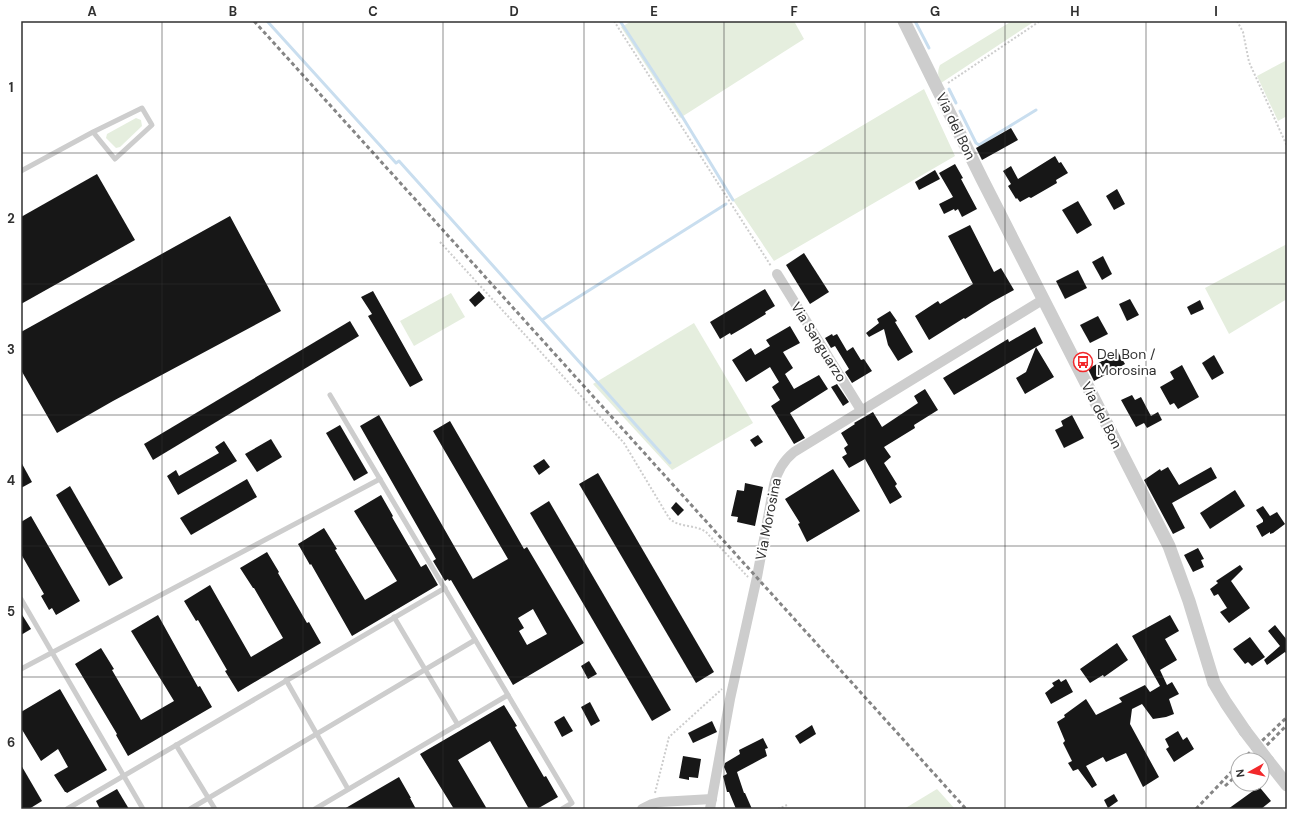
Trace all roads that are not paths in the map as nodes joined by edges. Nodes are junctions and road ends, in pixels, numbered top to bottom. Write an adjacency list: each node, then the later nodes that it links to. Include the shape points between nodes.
1 (904, 21): 5 (street, Via del Bon)
2 (93, 132): 2 (lane, via 142,108 152,125 115,158); 3 (lane)
3 (21, 171)
4 (777, 274): 7 (street, Via Sanguarzo)
5 (1044, 299): 7 (street, Via Morosina); 22 (street, Via del Bon, bridge, via 1169,546 1189,600 1214,683 1245,731)
6 (330, 395): 8 (lane)
7 (861, 410): 25 (street, Via Morosina, via 787,457 776,474)
8 (380, 479): 9 (lane); 13 (lane)
9 (444, 588): 11 (lane); 12 (lane)
10 (21, 599): 13 (lane)
11 (394, 617): 15 (lane); 16 (lane)
12 (476, 640): 15 (lane); 17 (lane)
13 (52, 653): 14 (lane); 21 (lane)
14 (21, 669)
15 (426, 670): 18 (lane); 19 (lane)
16 (286, 680): 19 (lane); 20 (lane)
17 (508, 695): 18 (lane); 31 (lane, via 572,803)
18 (458, 725): 23 (lane)
19 (317, 734): 23 (lane); 24 (lane)
20 (176, 745): 21 (lane); 24 (lane)
21 (124, 775): 26 (lane); 27 (lane)
22 (1287, 785)
23 (348, 789): 30 (lane)
24 (208, 798): 28 (lane); 29 (lane)
25 (712, 798): 32 (street, via 668,801); 33 (street, Via Morosina)
26 (67, 809)
27 (143, 809)
28 (190, 809)
29 (215, 809)
30 (315, 809)
31 (562, 809)
32 (642, 809)
33 (710, 809)

